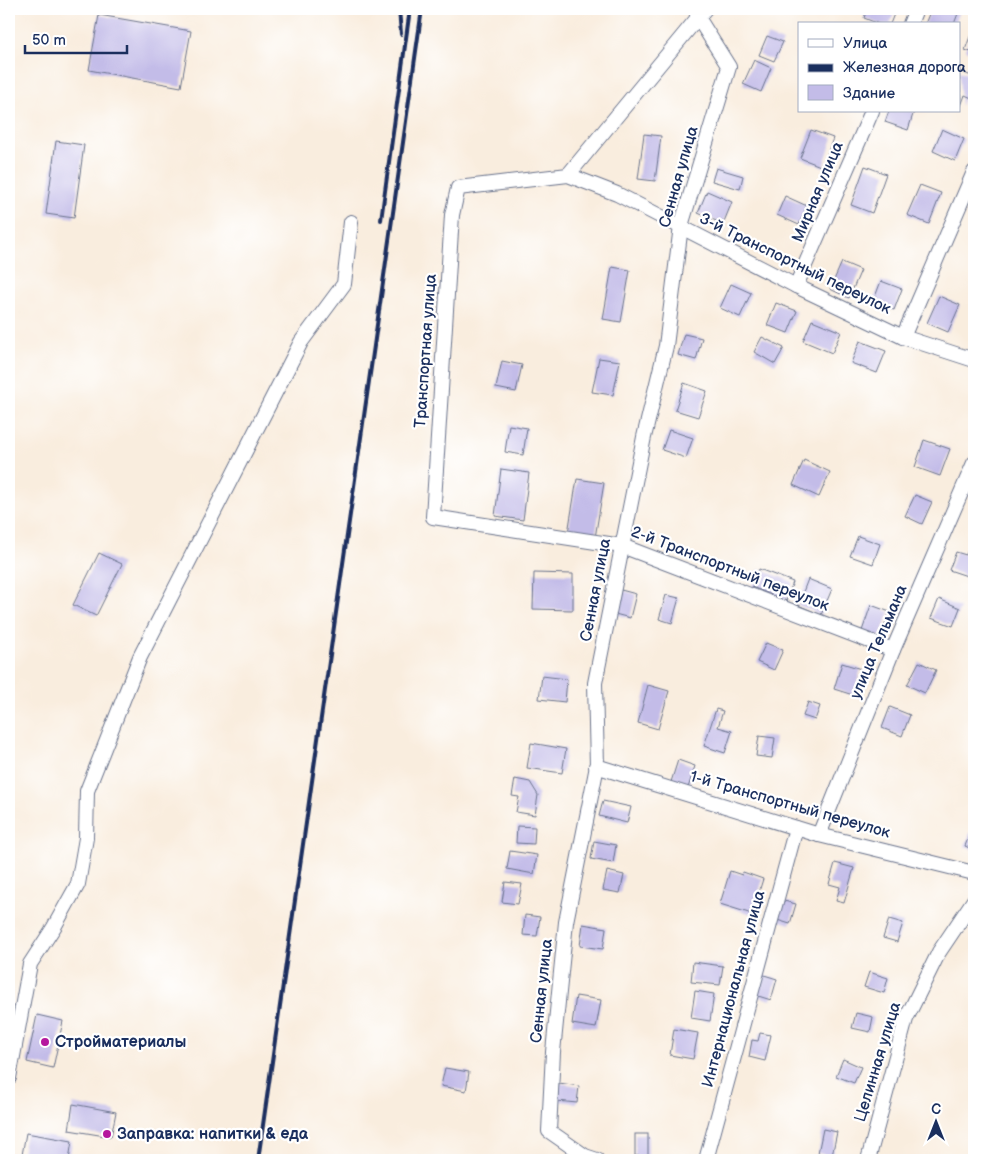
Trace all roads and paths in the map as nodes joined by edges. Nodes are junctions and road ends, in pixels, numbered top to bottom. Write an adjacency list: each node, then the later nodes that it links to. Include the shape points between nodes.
1 (916, 9): 3 (street)
2 (701, 12): 6 (street); 9 (street, Сенная улица, via 729,67)
3 (911, 22)
4 (872, 112): 10 (street, Мирная улица)
5 (974, 172): 11 (street)
6 (568, 175): 7 (street, 3-й Транспортный переулок); 9 (street, 3-й Транспортный переулок, via 617,194)
7 (458, 188): 14 (street, Транспортная улица, via 452,215)
8 (351, 222): 22 (street, via 344,284 301,342 140,657 87,791 86,838 78,884 30,964)
9 (681, 226): 10 (street, 3-й Транспортный переулок); 15 (street, Сенная улица, via 666,346)
10 (796, 286): 11 (street, 3-й Транспортный переулок)
11 (903, 337): 12 (street, 3-й Транспортный переулок)
12 (974, 360)
13 (974, 463): 16 (street, улица Тельмана)
14 (433, 517): 15 (street, 2-й Транспортный переулок)
15 (622, 546): 16 (street, 2-й Транспортный переулок); 17 (street, Сенная улица, via 595,683)
16 (893, 650): 19 (street, улица Тельмана)
17 (597, 766): 18 (street, 1-й Транспортный переулок); 23 (street, Сенная улица, via 566,922 549,1131 585,1156)
18 (796, 828): 19 (street, 1-й Транспортный переулок); 24 (street, Интернациональная улица)
19 (819, 835): 20 (street, 1-й Транспортный переулок)
20 (974, 873)
21 (974, 900): 25 (street, Целинная улица, via 939,952 906,1019)
22 (9, 1078)
23 (597, 1160)
24 (706, 1160)
25 (868, 1160)

